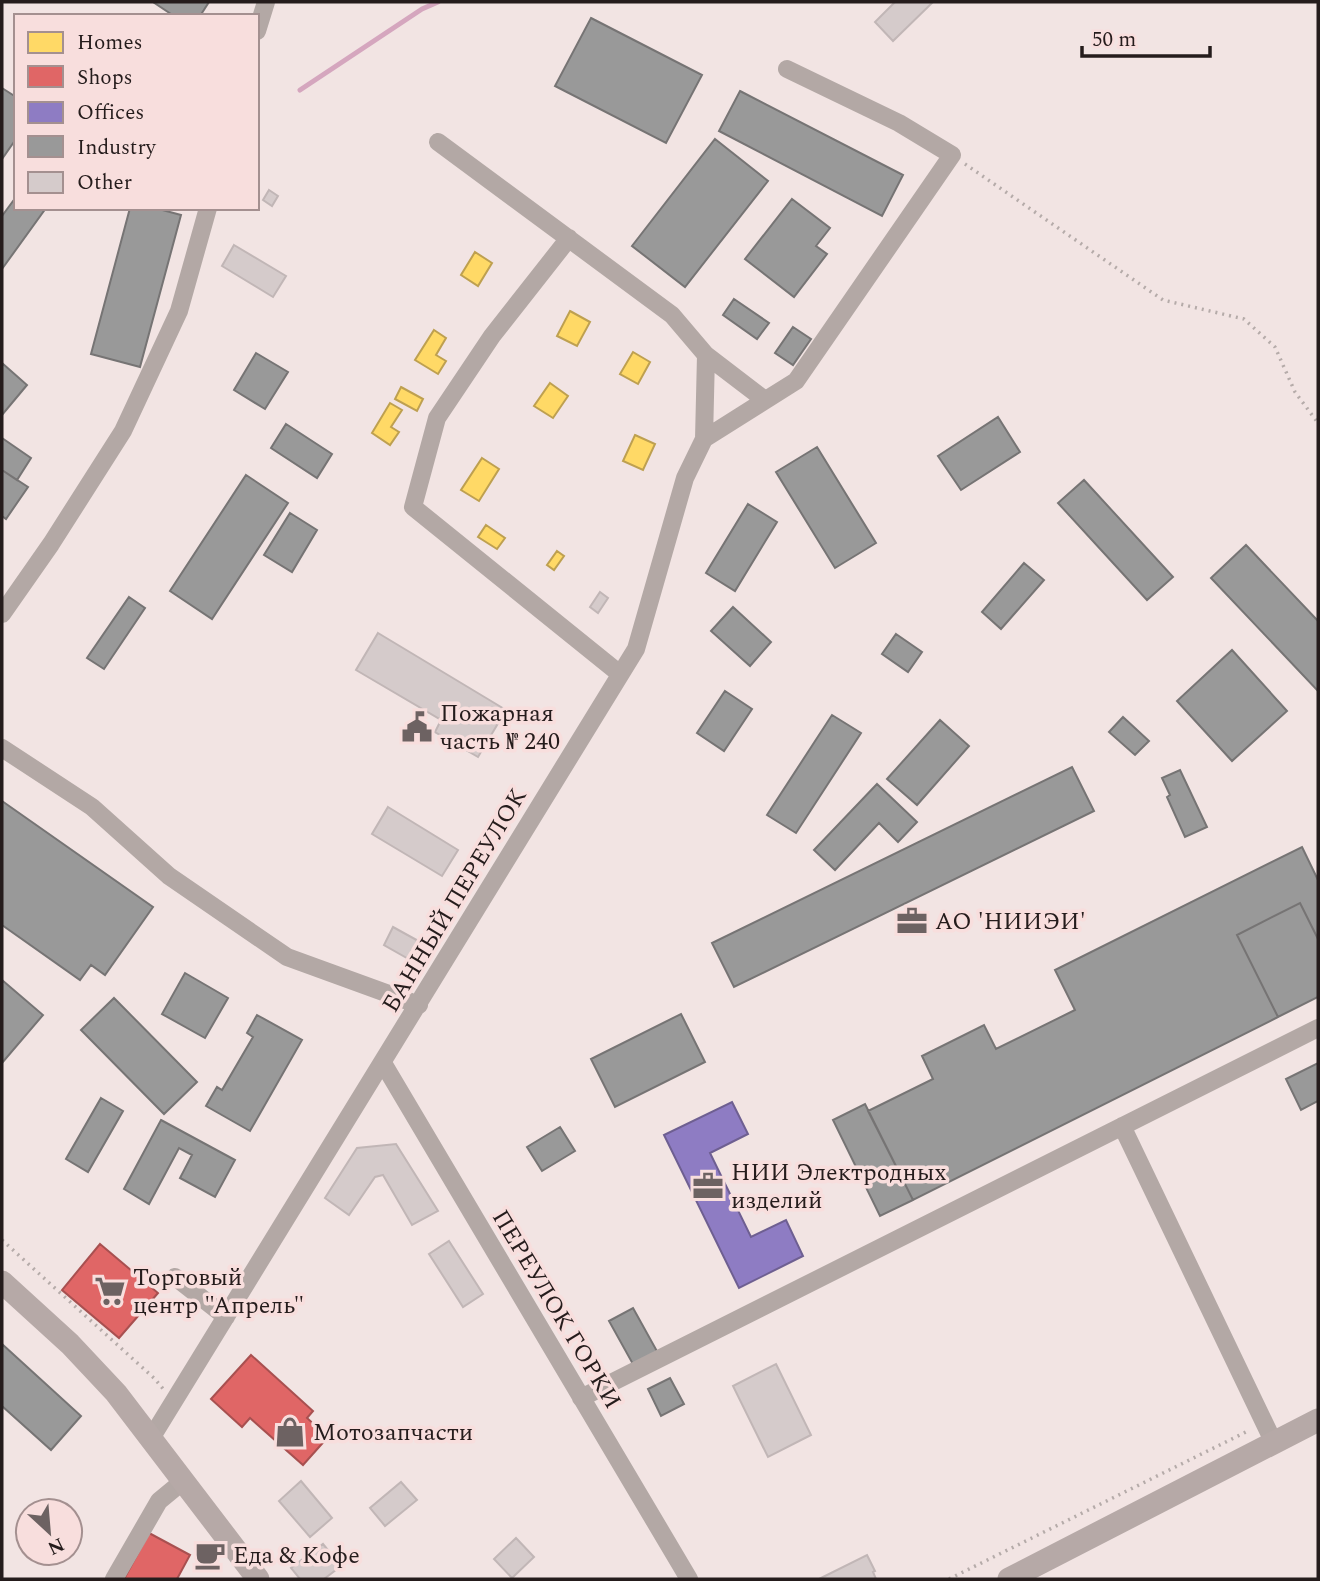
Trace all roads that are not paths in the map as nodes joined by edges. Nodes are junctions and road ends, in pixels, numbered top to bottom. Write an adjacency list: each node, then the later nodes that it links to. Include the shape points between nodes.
1 (265, 2): 2 (street)
2 (259, 24)
3 (787, 69): 8 (street, via 899,123 952,155 796,381)
4 (438, 142): 6 (street)
5 (207, 210): 10 (street, via 179,311 123,431)
6 (569, 238): 7 (street, via 672,315); 11 (street, via 492,336 437,418 413,507)
7 (706, 355): 8 (street); 9 (street)
8 (765, 401): 9 (street)
9 (704, 439): 11 (street, БАННЫЙ ПЕРЕУЛОК, via 685,478 636,649)
10 (2, 614)
11 (620, 674): 13 (street, БАННЫЙ ПЕРЕУЛОК)
12 (2, 748): 13 (street, via 92,807 169,876 287,957)
13 (419, 1005): 15 (street, БАННЫЙ ПЕРЕУЛОК)
14 (1318, 1028): 16 (street)
15 (383, 1063): 19 (street, БАННЫЙ ПЕРЕУЛОК); 20 (street, ПЕРЕУЛОК ГОРКИ)
16 (1122, 1126): 20 (street); 22 (street)
17 (175, 1277): 19 (street)
18 (2, 1282): 23 (main road, via 94,1368)
19 (226, 1317): 23 (street, БАННЫЙ ПЕРЕУЛОК)
20 (581, 1398): 27 (street, ПЕРЕУЛОК ГОРКИ)
21 (1318, 1420): 22 (main road)
22 (1269, 1433): 28 (main road)
23 (150, 1440): 24 (main road)
24 (182, 1482): 25 (street, via 159,1501); 26 (main road)
25 (114, 1579)
26 (258, 1579)
27 (689, 1579)
28 (1009, 1579)

